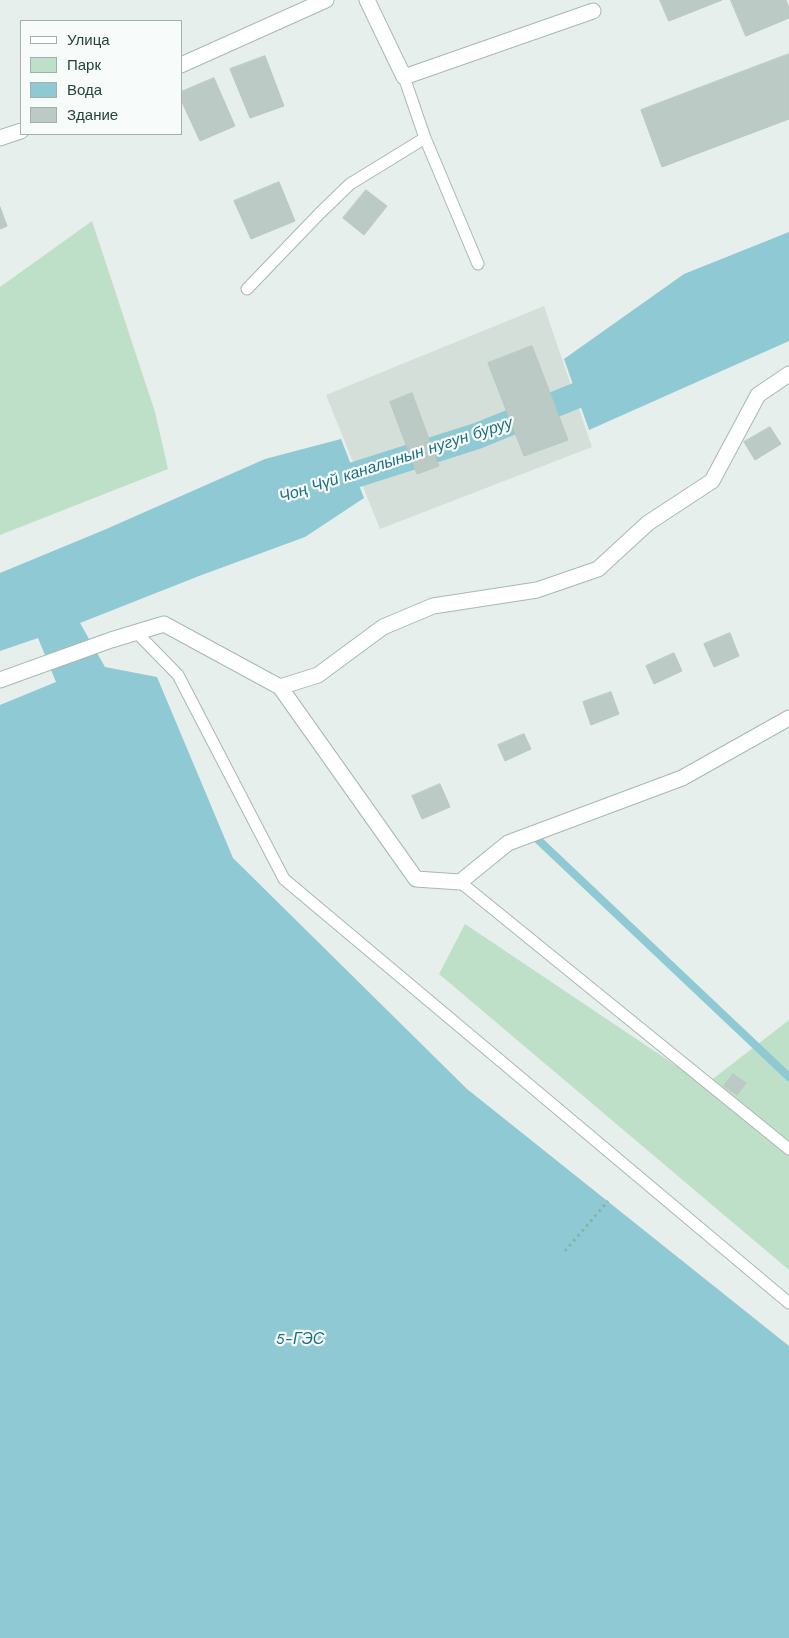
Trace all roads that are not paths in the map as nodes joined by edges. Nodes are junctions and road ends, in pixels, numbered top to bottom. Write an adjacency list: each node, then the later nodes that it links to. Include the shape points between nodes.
1 (326, 0): 4 (street)
2 (367, 0): 5 (street)
3 (593, 11): 5 (street)
4 (182, 65)
5 (404, 77): 8 (lane)
6 (20, 131): 7 (street)
7 (0, 138)
8 (425, 138): 9 (lane); 10 (lane, via 350,184)
9 (478, 264)
10 (247, 289)
11 (789, 374): 14 (street, via 758,395 712,481 648,523 598,569 537,590 433,606 382,627 318,675)
12 (136, 632): 13 (street); 14 (street, via 164,624); 18 (lane, via 178,675 284,879)
13 (0, 680)
14 (280, 687): 16 (street, via 416,879)
15 (789, 718): 16 (street, via 682,778 508,843)
16 (460, 882): 17 (lane)
17 (789, 1149)
18 (789, 1303)

